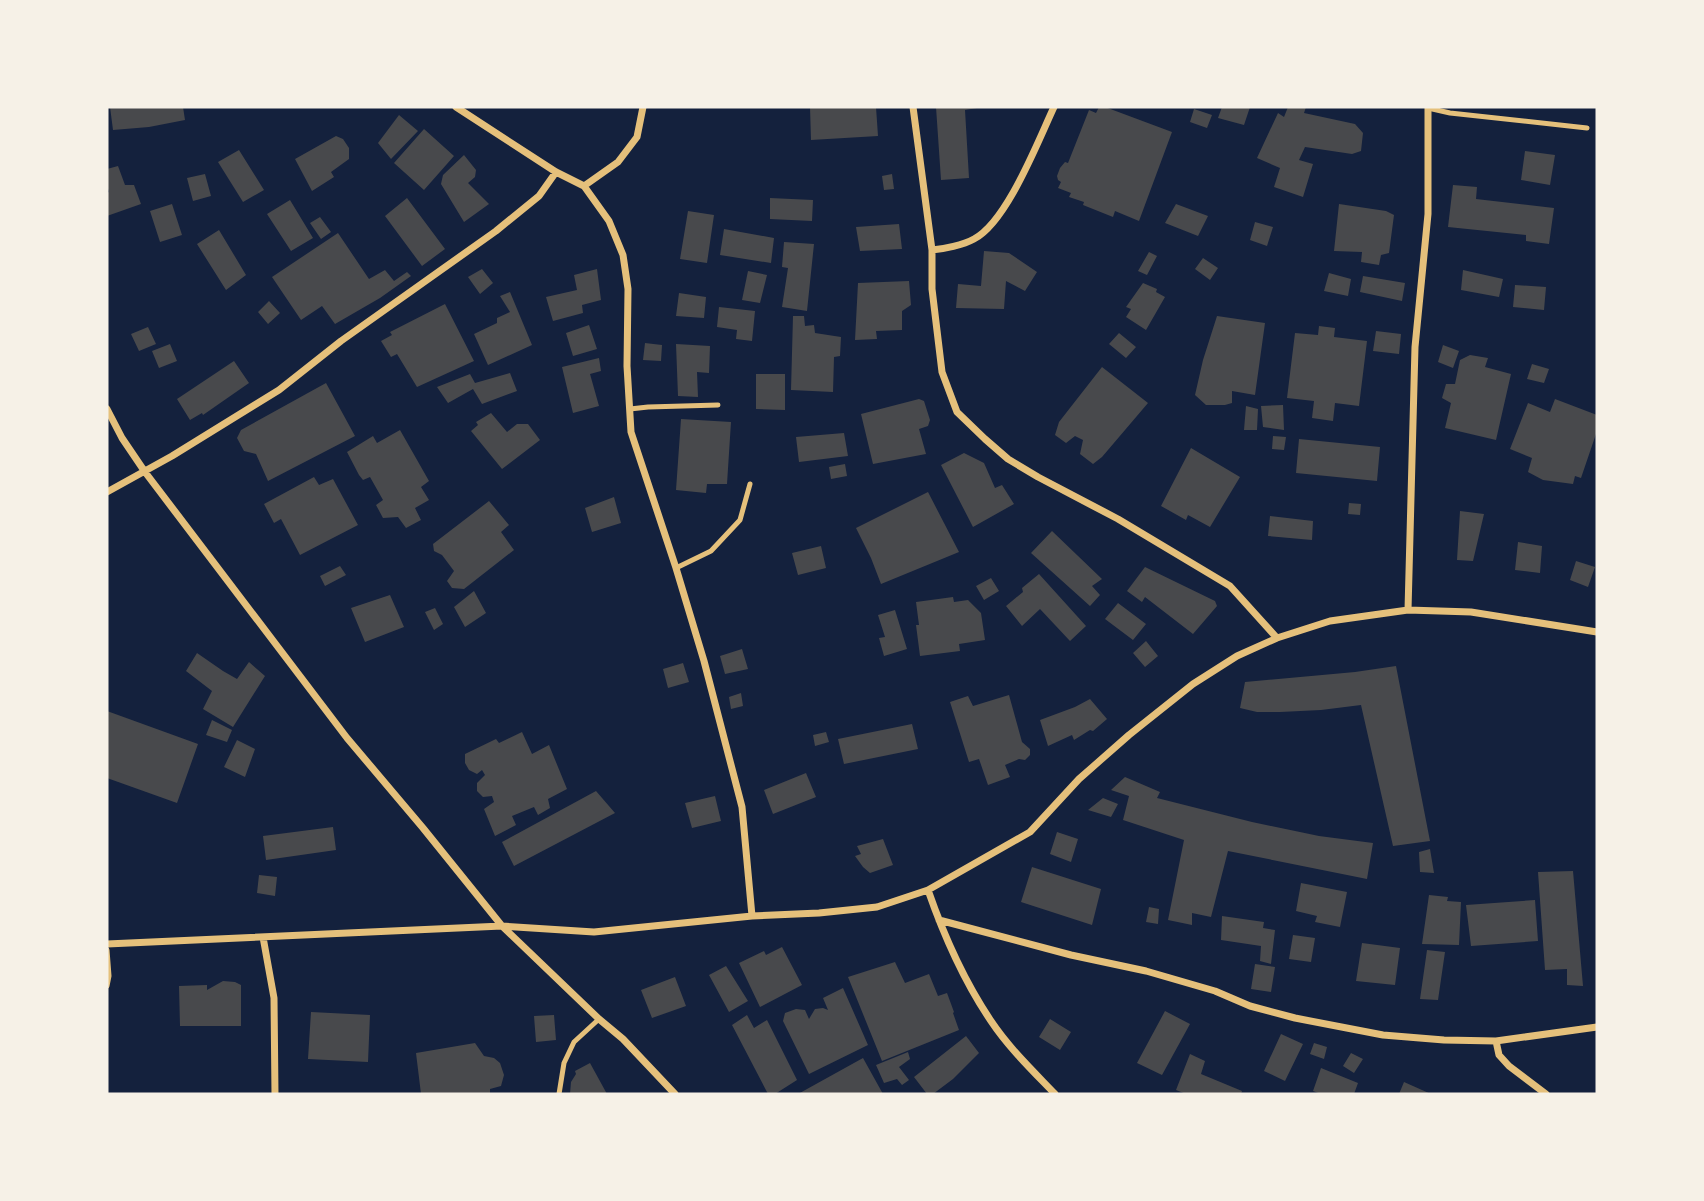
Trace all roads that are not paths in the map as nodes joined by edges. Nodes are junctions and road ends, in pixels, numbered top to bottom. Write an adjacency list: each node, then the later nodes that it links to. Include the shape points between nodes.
1 (643, 107): 8 (street, via 630,146 618,162)
2 (913, 107): 9 (street)
3 (1054, 107): 9 (street, via 1009,202 994,222 975,239)
4 (1428, 107): 6 (lane); 17 (street, via 1428,214 1415,347)
5 (462, 108): 7 (street)
6 (1587, 128)
7 (556, 172): 8 (street); 13 (street, via 539,196 496,231 279,390)
8 (584, 186): 12 (street, via 609,220 623,254)
9 (932, 250): 19 (street, via 932,289 943,372 957,412 1008,459 1230,586)
10 (718, 405): 12 (lane)
11 (107, 409): 13 (street)
12 (630, 409): 16 (street, via 631,432)
13 (145, 472): 15 (street); 23 (street, via 347,738)
14 (750, 484): 16 (lane, via 740,520 710,551)
15 (107, 492)
16 (676, 568): 21 (street, via 742,807)
17 (1408, 610): 18 (street, via 1471,612); 19 (street, via 1329,621)
18 (1597, 632)
19 (1277, 638): 20 (street, via 1193,684 1079,779 1030,832)
20 (928, 890): 21 (street, via 877,907); 22 (street)
21 (752, 916): 23 (street, via 594,932)
22 (939, 920): 30 (street, via 1146,971 1295,1018 1383,1035); 34 (street, via 992,1023)
23 (502, 926): 24 (street); 28 (street)
24 (262, 937): 25 (street); 31 (street, via 274,998)
25 (107, 944)
26 (107, 950): 27 (lane)
27 (107, 986)
28 (599, 1019): 32 (lane, via 574,1042 564,1063); 33 (street)
29 (1597, 1027): 30 (street)
30 (1496, 1041): 35 (street, via 1499,1055 1509,1066)
31 (275, 1094)
32 (559, 1094)
33 (675, 1094)
34 (1055, 1094)
35 (1546, 1094)

